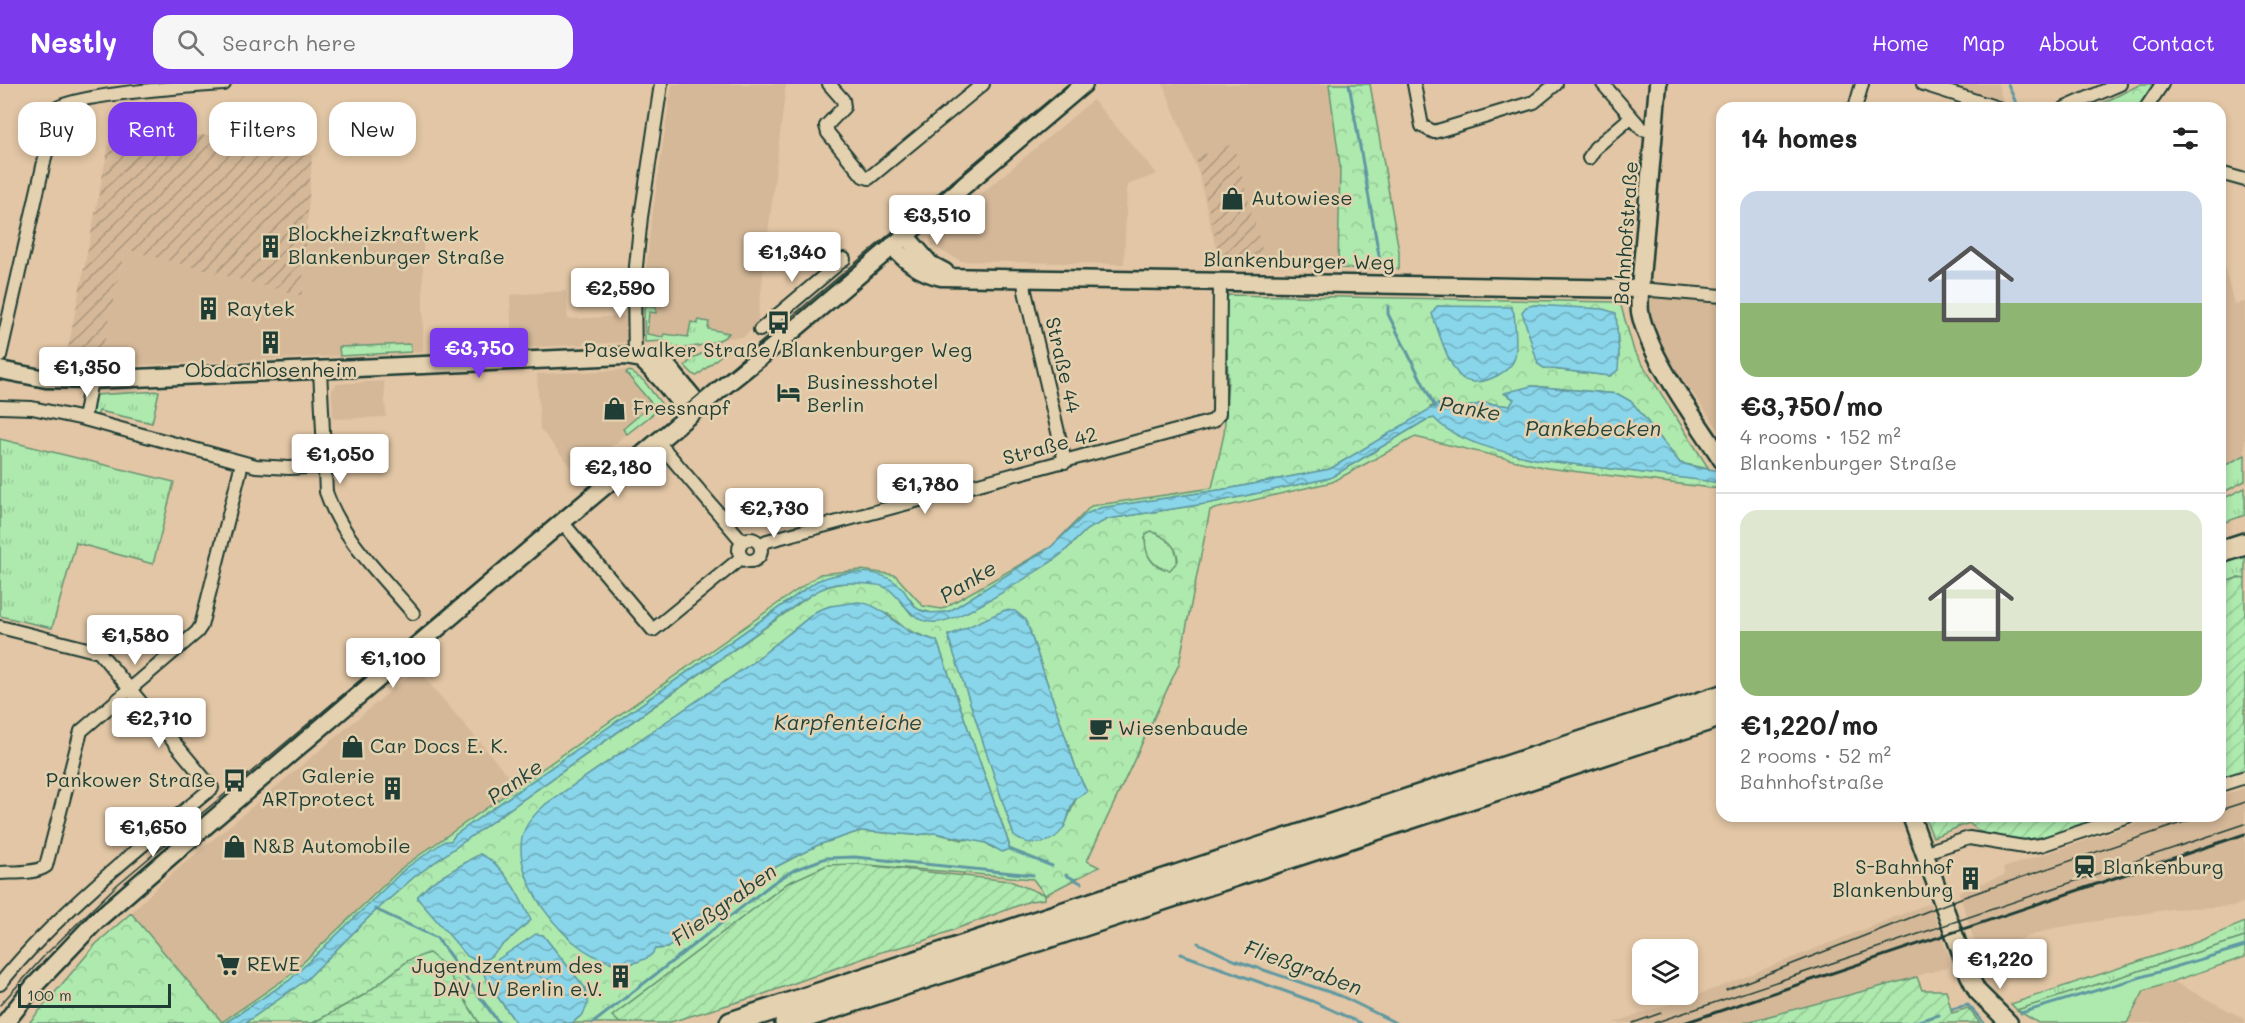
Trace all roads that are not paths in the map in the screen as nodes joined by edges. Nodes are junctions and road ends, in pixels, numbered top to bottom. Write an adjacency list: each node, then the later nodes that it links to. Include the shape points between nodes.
1 (224, 84): 30 (street, via 117,94 65,103 56,109)
2 (661, 84): 31 (street, via 634,286)
3 (829, 84): 4 (street, via 844,107 826,126 828,133 863,176 869,178)
4 (983, 84)
5 (1084, 84): 23 (main road)
6 (1414, 84): 7 (street, via 1422,126 1434,132 1534,102)
7 (1556, 84)
8 (1603, 84): 18 (street)
9 (1658, 84): 19 (main road, Bahnhofstraße)
10 (1862, 84): 14 (street)
11 (1923, 84): 15 (street)
12 (2120, 84): 16 (street)
13 (2162, 84): 17 (street)
14 (1857, 102)
15 (1979, 102)
16 (2079, 102)
17 (2150, 102)
18 (1630, 118): 19 (street, via 1642,129); 20 (street, Bahnhofstraße, via 1595,147)
19 (1653, 131): 27 (main road, Bahnhofstraße)
20 (1589, 158)
21 (2226, 175): 22 (street)
22 (2245, 180)
23 (899, 240): 25 (main road, Blankenburger Weg, via 908,263 926,273 941,277); 36 (main road)
24 (844, 259): 29 (street)
25 (1024, 277): 26 (main road, Blankenburger Weg); 40 (street, Straße 44)
26 (1220, 281): 27 (main road, Blankenburger Weg); 40 (street, Straße 42, via 1216,418)
27 (1640, 289): 28 (street); 39 (main road, Bahnhofstraße, via 1641,313 1653,348)
28 (1716, 295)
29 (760, 330)
30 (0, 356)
31 (638, 359): 33 (main road, via 603,356); 36 (main road)
32 (0, 370): 34 (main road, via 46,379)
33 (320, 370): 34 (main road); 42 (street)
34 (91, 380): 37 (street)
35 (0, 407): 37 (street, via 32,408)
36 (695, 410): 38 (main road)
37 (84, 419): 41 (street)
38 (658, 442): 43 (main road); 46 (street)
39 (1716, 450)
40 (1065, 462): 48 (street, Straße 42)
41 (242, 463): 42 (street, via 289,468); 53 (street, via 201,626)
42 (324, 466): 51 (street, via 326,492 340,523)
43 (562, 522): 50 (street, via 653,630); 63 (main road, via 96,921)
44 (2245, 530): 45 (highway)
45 (2226, 536)
46 (742, 542): 48 (street, via 752,539); 50 (street, via 738,548)
47 (2245, 544): 49 (highway)
48 (760, 545): 50 (street, via 760,556 755,561)
49 (2226, 550)
50 (741, 558)
51 (413, 613)
52 (0, 627): 53 (street, via 99,652)
53 (130, 690): 61 (street, via 81,731 46,866); 62 (street, via 212,788 76,905)
54 (1716, 698): 64 (highway)
55 (1716, 717): 65 (highway)
56 (2245, 777): 57 (street)
57 (2226, 783)
58 (1914, 822): 60 (main road)
59 (2110, 822): 60 (street, via 2042,845 2024,847 1970,838)
60 (1926, 852): 66 (main road, via 1969,975 1977,991)
61 (0, 873)
62 (0, 984)
63 (5, 1023)
64 (731, 1023)
65 (786, 1023)
66 (2009, 1023)

